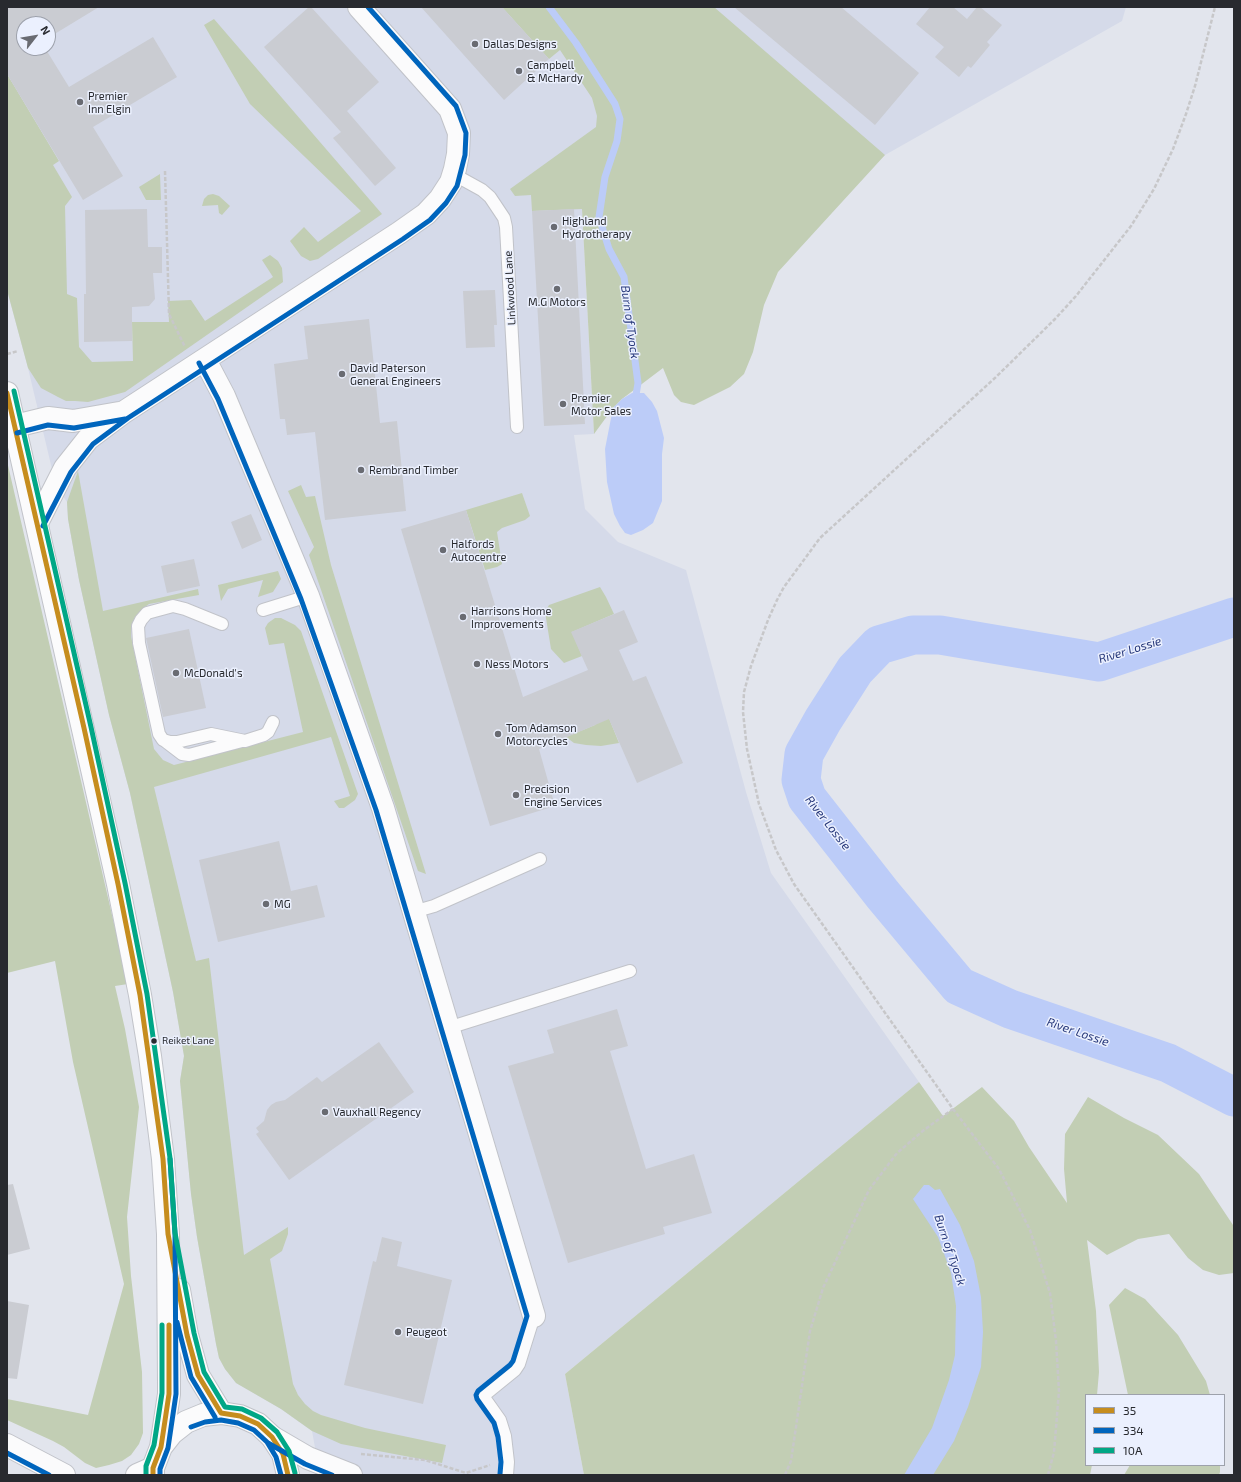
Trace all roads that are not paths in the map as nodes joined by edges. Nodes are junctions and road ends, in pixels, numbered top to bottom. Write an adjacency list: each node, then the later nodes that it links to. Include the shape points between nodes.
1 (359, 7): 2 (main road, via 450,109 459,133 458,154)
2 (453, 174): 3 (main road, via 440,200 426,214); 7 (lane, Linkwood Lane, via 482,190 504,218)
3 (199, 363): 5 (main road); 9 (main road, via 224,396)
4 (7, 393): 6 (main road)
5 (124, 412): 6 (main road, via 73,421 48,418); 8 (main road, via 88,439 76,453 65,468)
6 (15, 426): 8 (main road)
7 (517, 427)
8 (37, 523): 17 (main road, via 118,884 140,995 162,1159)
9 (308, 596): 10 (lane); 14 (main road, via 383,808)
10 (263, 610)
11 (222, 624): 12 (lane, via 173,606 147,613 141,620 138,626 139,643 159,734 163,740 170,742 211,734 245,741 264,736)
12 (273, 722)
13 (540, 859): 14 (lane, via 434,906)
14 (413, 912): 16 (main road)
15 (630, 971): 16 (lane)
16 (448, 1028): 18 (main road)
17 (168, 1234): 19 (main road, via 187,1335 198,1375); 22 (main road, via 169,1394)
18 (534, 1316): 27 (lane, via 519,1364 482,1396 500,1420 505,1436)
19 (221, 1413): 20 (main road, via 240,1416 258,1424); 22 (main road, via 203,1415 186,1422 172,1433)
20 (272, 1437): 25 (main road, via 283,1454); 26 (main road, via 308,1458)
21 (7, 1445): 24 (main road)
22 (161, 1447): 23 (main road)
23 (148, 1473)
24 (64, 1475)
25 (288, 1475)
26 (351, 1475)
27 (507, 1475)

